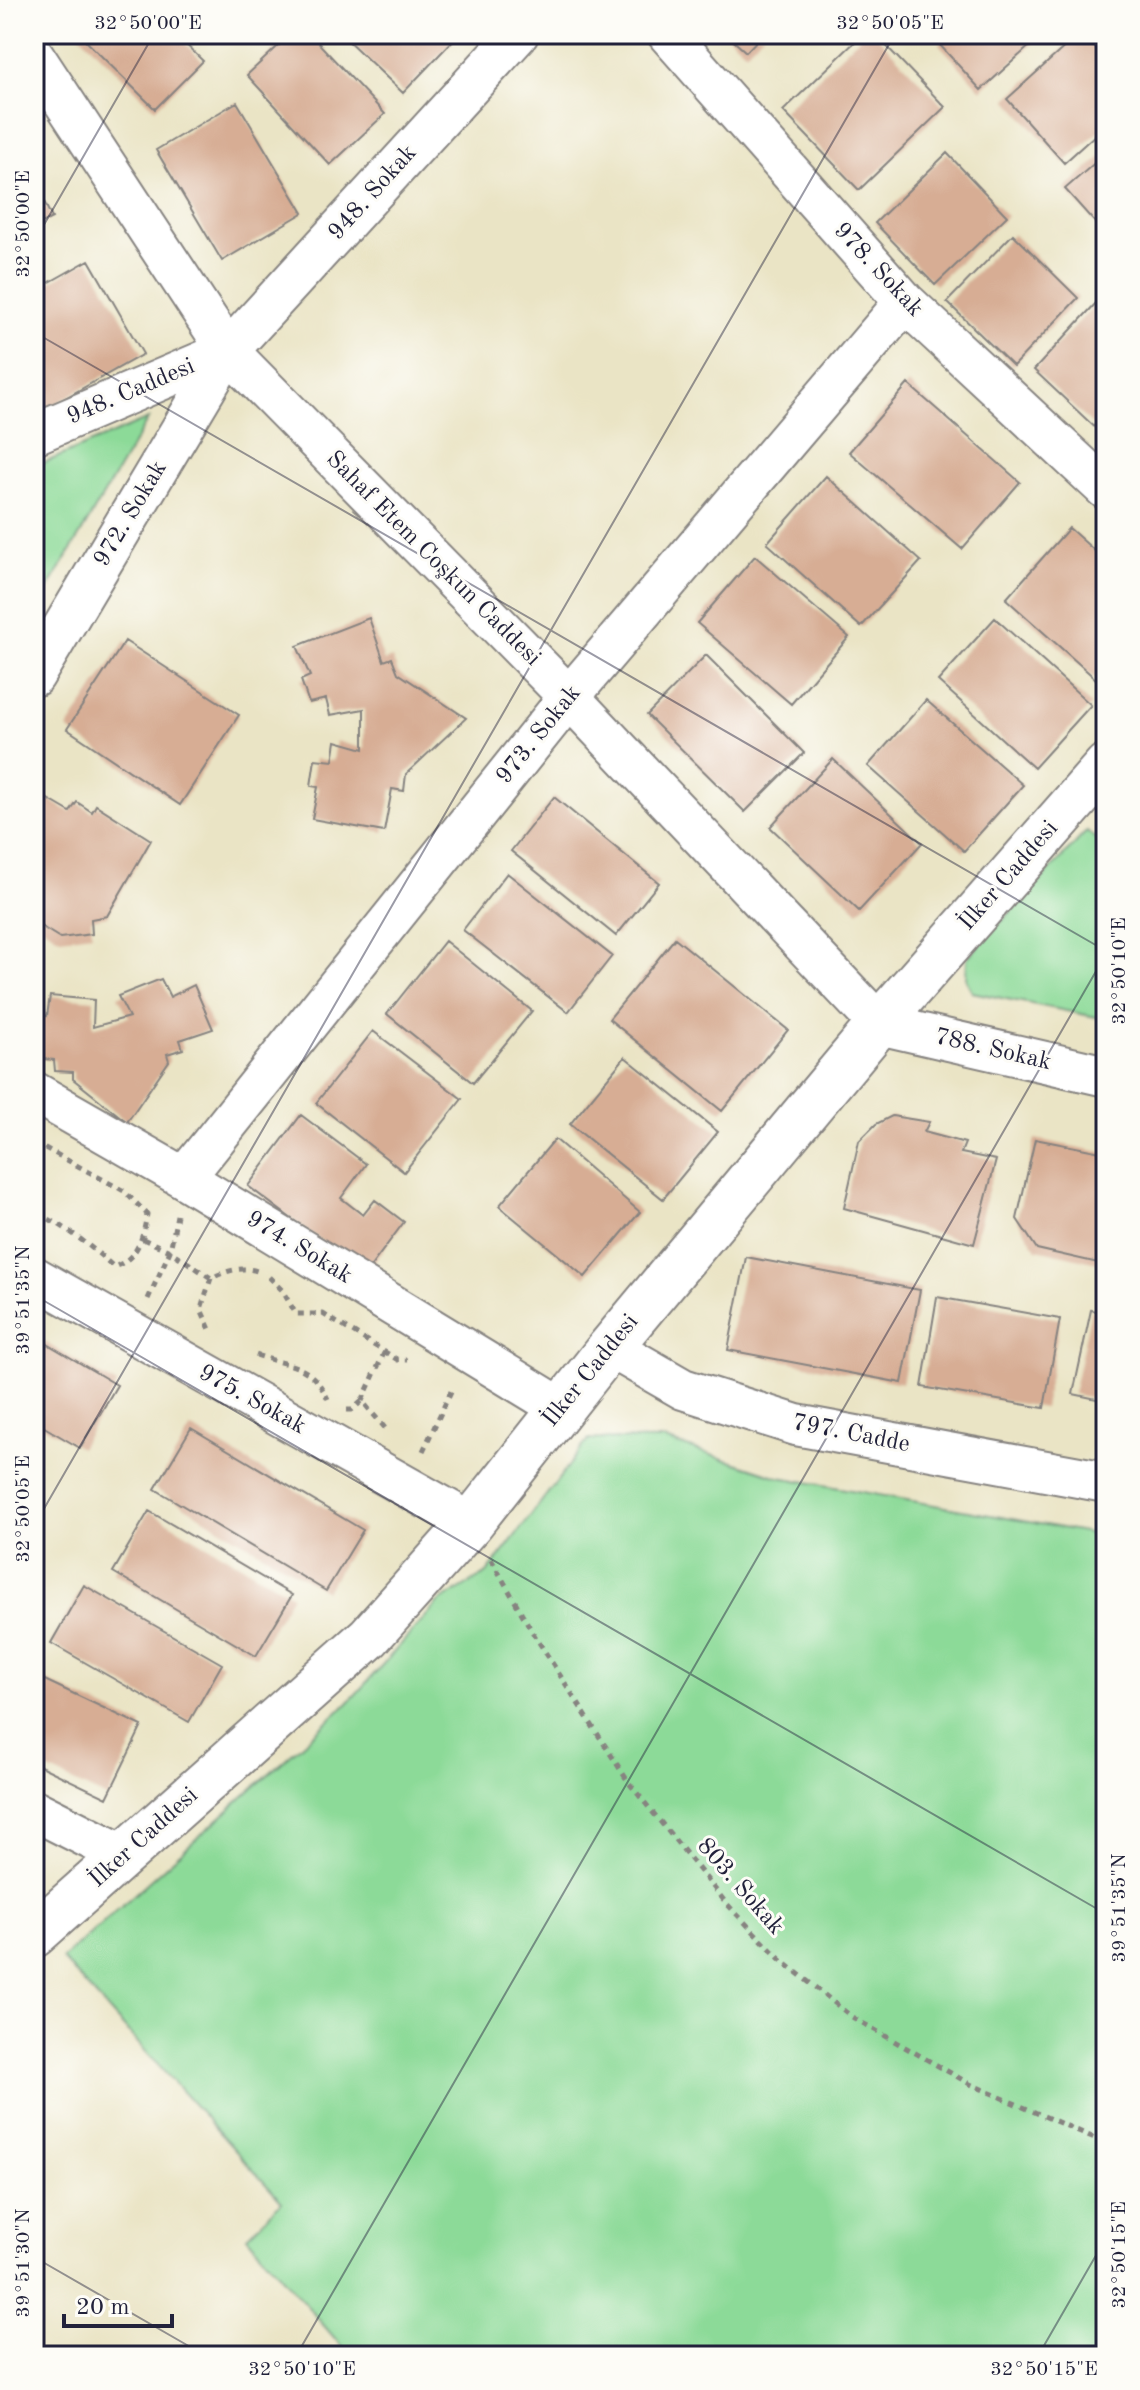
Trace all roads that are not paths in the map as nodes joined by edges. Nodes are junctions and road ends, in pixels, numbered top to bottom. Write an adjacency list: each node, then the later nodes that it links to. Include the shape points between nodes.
1 (518, 34): 5 (street, 948. Sokak)
2 (668, 34): 4 (street, 978. Sokak)
3 (34, 56): 5 (street, Sahaf Etem Coşkun Caddesi)
4 (905, 302): 7 (street, 978. Sokak); 9 (street, 973. Sokak)
5 (228, 351): 6 (street, 948. Caddesi); 8 (street, 972. Sokak); 9 (street, Sahaf Etem Coşkun Caddesi)
6 (34, 434)
7 (1106, 489)
8 (34, 676)
9 (569, 697): 11 (street, Sahaf Etem Coşkun Caddesi); 14 (street, 973. Sokak)
10 (1106, 766): 11 (main road, İlker Caddesi)
11 (879, 1024): 12 (street, 788. Sokak); 16 (main road, İlker Caddesi)
12 (1106, 1076)
13 (34, 1092): 14 (street, 974. Sokak)
14 (184, 1178): 17 (street, 974. Sokak)
15 (34, 1277): 19 (street, 975. Sokak)
16 (610, 1347): 17 (main road, İlker Caddesi); 18 (street, 797. Cadde, via 683,1389 796,1425)
17 (561, 1408): 19 (main road, İlker Caddesi)
18 (1106, 1482)
19 (471, 1523): 21 (main road, İlker Caddesi, via 369,1637)
20 (34, 1810): 21 (street)
21 (125, 1856): 22 (main road, İlker Caddesi)
22 (34, 1935)

